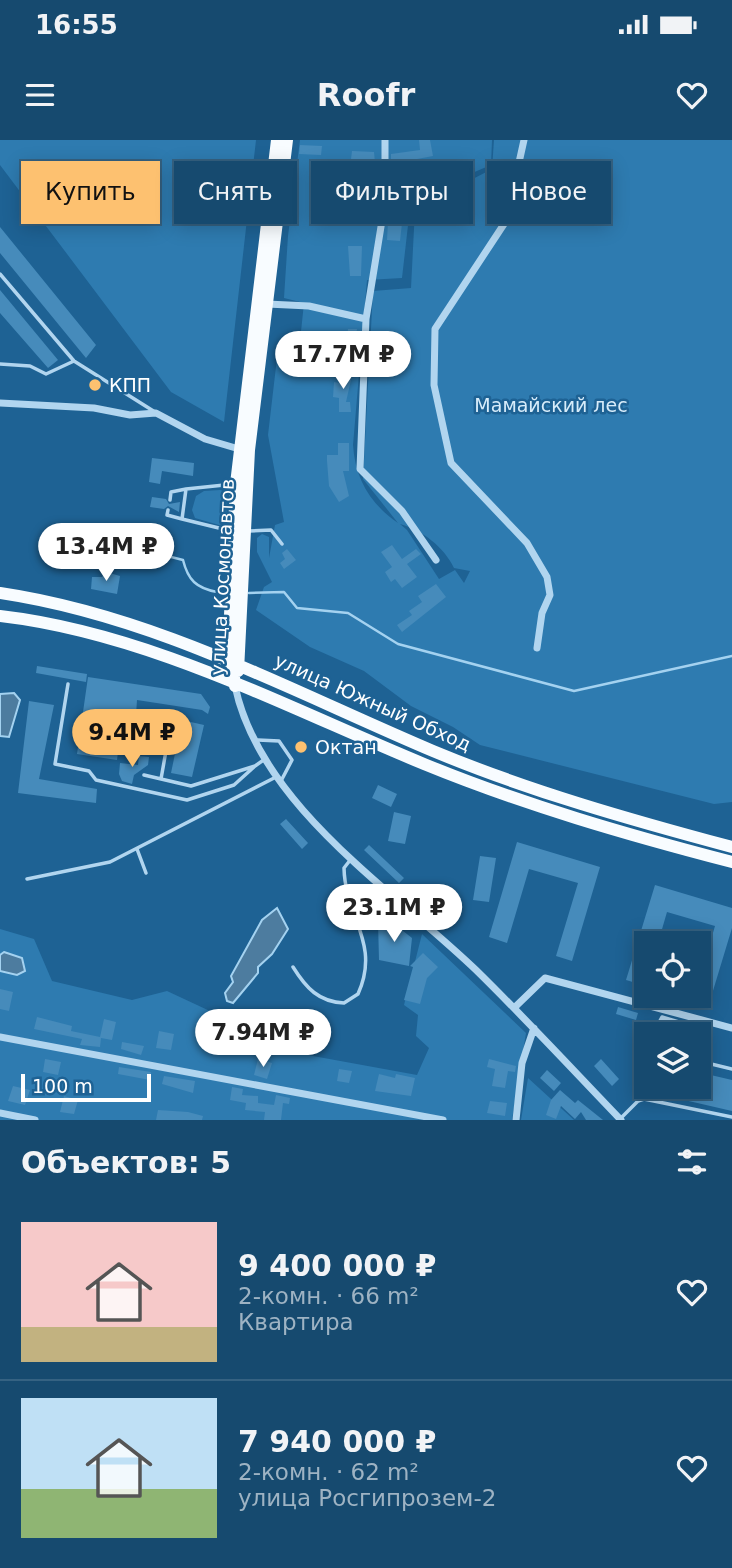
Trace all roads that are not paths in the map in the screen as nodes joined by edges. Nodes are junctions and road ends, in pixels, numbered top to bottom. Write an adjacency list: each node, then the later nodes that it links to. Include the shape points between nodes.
1 (277, 140): 6 (main road, улица Космонавтов)
2 (287, 140): 6 (main road, улица Космонавтов)
3 (385, 140): 7 (street, via 385,202)
4 (524, 140): 23 (street, via 506,221 435,329 434,385 451,463 527,543 547,577 550,595)
5 (0, 274): 8 (lane)
6 (260, 303): 7 (street, via 309,306); 12 (main road, улица Космонавтов); 18 (main road, улица Космонавтов)
7 (366, 319): 20 (street, via 360,469 402,511)
8 (74, 361): 9 (lane, via 46,374 30,366); 11 (lane)
9 (0, 364)
10 (0, 403): 11 (street, via 94,408 130,415)
11 (156, 413): 12 (street, via 205,439)
12 (239, 449): 13 (main road, улица Космонавтов)
13 (236, 484): 14 (lane); 18 (main road, улица Космонавтов)
14 (186, 489): 15 (lane, via 171,492); 17 (lane)
15 (170, 500)
16 (168, 510): 17 (lane, via 167,515)
17 (182, 519): 18 (lane)
18 (238, 532): 19 (lane, via 271,530); 24 (main road, улица Космонавтов)
19 (282, 544)
20 (436, 560)
21 (0, 593): 24 (main road, улица Южный Обход, via 95,612)
22 (0, 616): 26 (main road, улица Южный Обход, via 117,642)
23 (537, 648)
24 (234, 662): 26 (main road, улица Космонавтов); 34 (main road, улица Южный Обход, via 500,777)
25 (68, 684): 30 (lane, via 55,764 89,771 96,780 187,800 234,785)
26 (235, 686): 28 (street); 37 (main road, улица Южный Обход, via 495,791)
27 (172, 717): 33 (lane)
28 (253, 739): 29 (street); 32 (lane, via 279,741 292,760)
29 (265, 759): 30 (lane); 32 (street)
30 (255, 766): 33 (lane, via 191,786)
31 (144, 775): 33 (lane)
32 (279, 778): 35 (lane, via 177,825); 36 (street, via 314,822)
33 (161, 779)
34 (732, 846)
35 (137, 849): 38 (lane); 39 (lane, via 110,862)
36 (353, 858): 40 (lane, via 344,868 344,888 368,961 358,994 344,1003 321,998 308,989); 41 (street)
37 (732, 862)
38 (146, 873)
39 (27, 879)
40 (293, 967)
41 (514, 1008): 44 (street); 45 (street, via 545,978)
42 (659, 1022): 43 (lane, via 662,1017)
43 (679, 1022)
44 (534, 1028): 52 (street); 55 (street, via 522,1063)
45 (732, 1028)
46 (0, 1037): 54 (street)
47 (711, 1064): 48 (lane)
48 (732, 1069)
49 (638, 1101): 51 (lane); 52 (lane)
50 (0, 1113): 53 (street)
51 (732, 1117)
52 (621, 1119)
53 (35, 1120)
54 (443, 1120)
55 (516, 1120)

